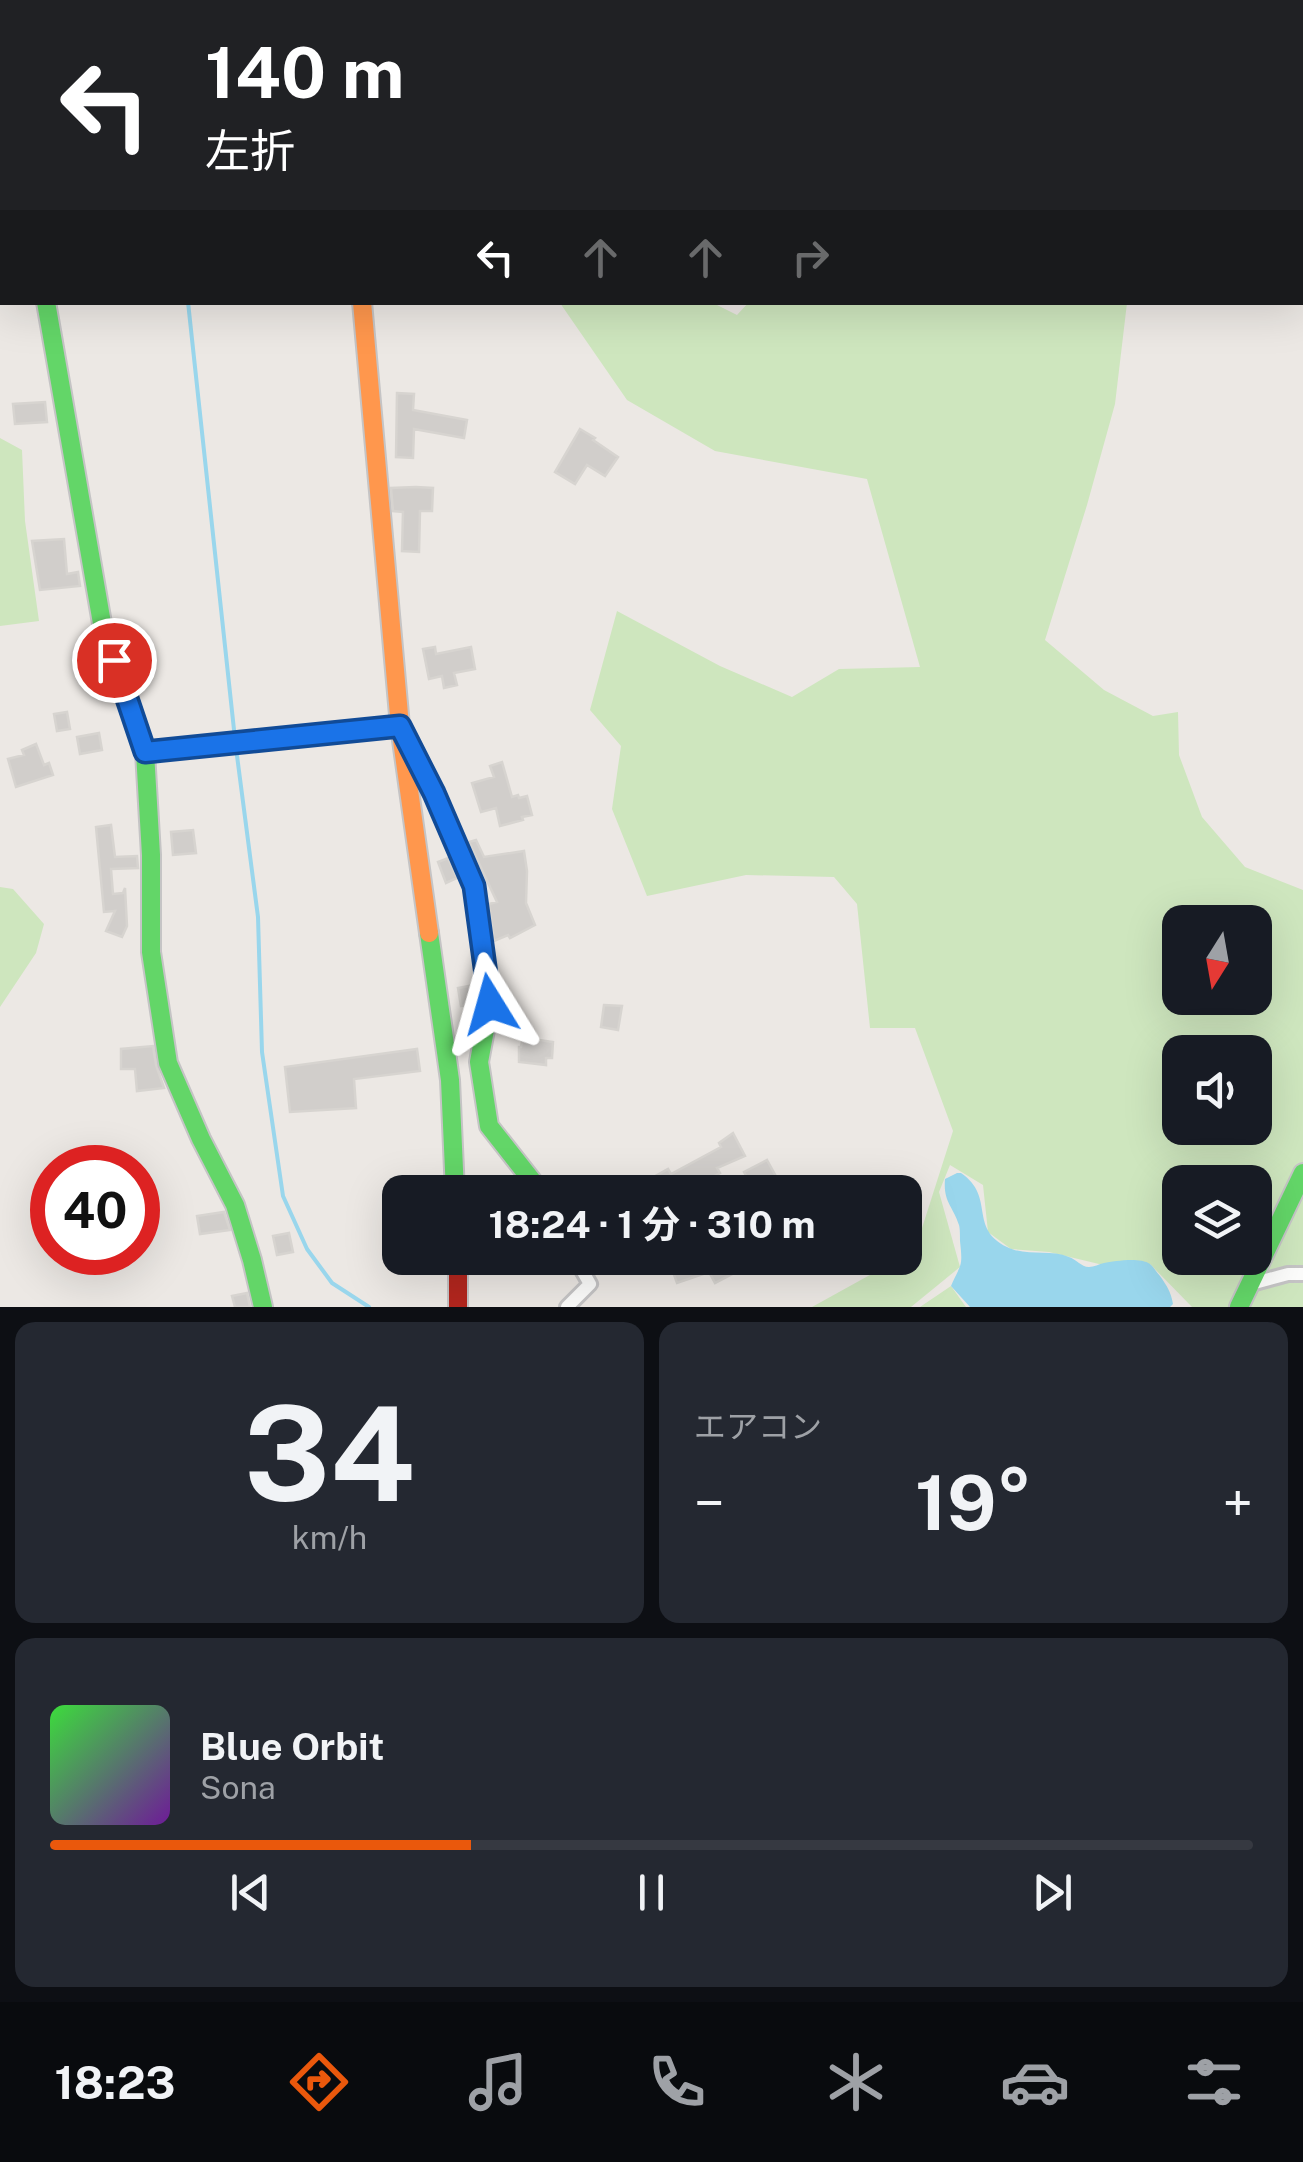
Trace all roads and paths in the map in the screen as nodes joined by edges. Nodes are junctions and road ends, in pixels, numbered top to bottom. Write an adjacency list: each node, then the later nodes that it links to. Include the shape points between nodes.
1 (47, 305): 4 (street, via 103,628)
2 (362, 305): 3 (street)
3 (400, 726): 4 (street); 6 (street, via 448,1063); 7 (street, via 474,886 490,1004 479,1062 489,1126)
4 (145, 752): 12 (street, via 151,952 168,1063 235,1205)
5 (1303, 1173): 11 (street)
6 (454, 1175)
7 (527, 1175)
8 (1303, 1274): 11 (street)
9 (458, 1275): 13 (street)
10 (585, 1275): 14 (street, via 590,1284)
11 (1251, 1284): 15 (street)
12 (262, 1307)
13 (458, 1307)
14 (568, 1307)
15 (1238, 1307)

